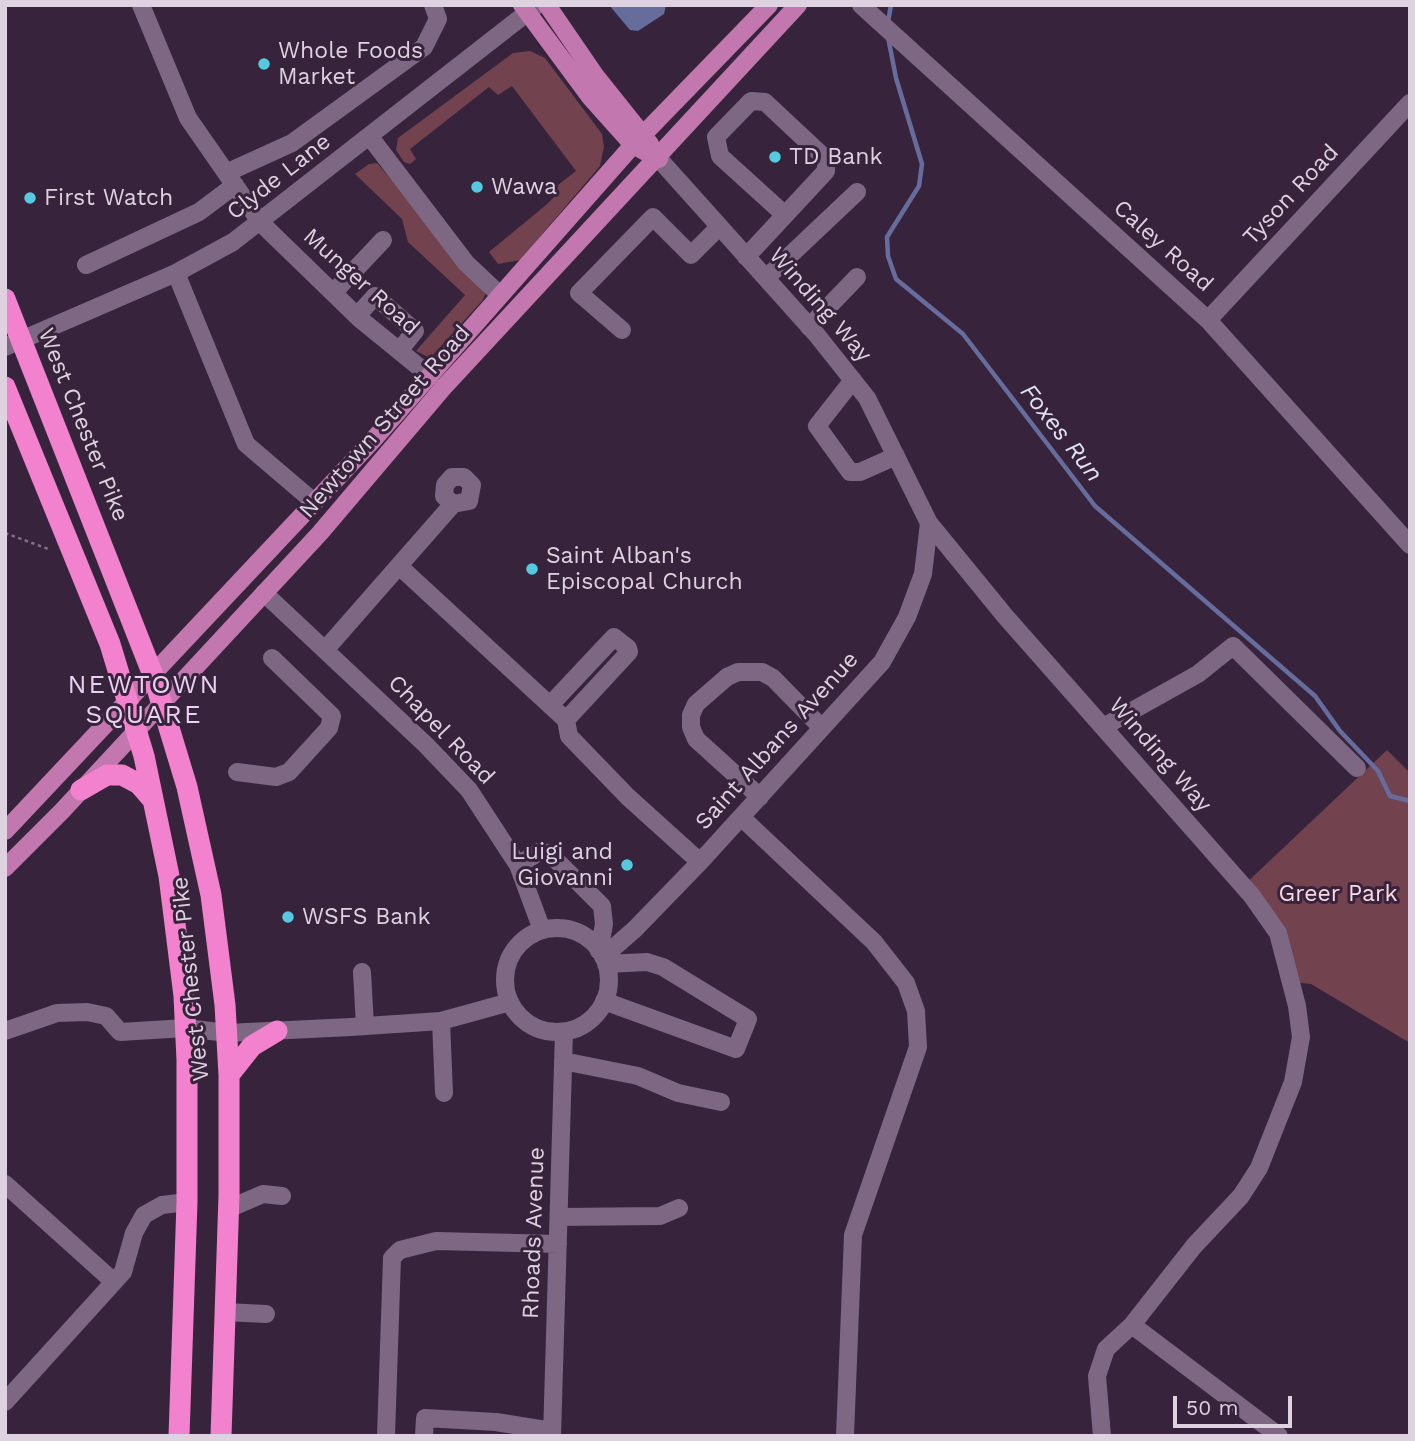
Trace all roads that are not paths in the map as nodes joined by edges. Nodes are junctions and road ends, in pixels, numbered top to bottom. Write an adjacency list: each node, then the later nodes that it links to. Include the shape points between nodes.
1 (141, 5): 12 (street, Munger Road, via 188,118)
2 (433, 5): 12 (street, via 438,19 424,47 292,143)
3 (547, 5): 10 (main road, Winding Way)
4 (768, 5): 10 (main road, Newtown Street Road)
5 (798, 5): 11 (main road, Newtown Street Road)
6 (860, 5): 26 (street, Caley Road)
7 (528, 8): 9 (street, Clyde Lane); 10 (main road, Winding Way, via 590,97)
8 (1410, 103): 26 (street, Tyson Road)
9 (370, 137): 15 (street, Clyde Lane); 24 (street, via 466,264)
10 (639, 140): 11 (main road, Winding Way); 24 (main road, Newtown Street Road)
11 (659, 159): 16 (street, Winding Way); 41 (main road, Newtown Street Road, via 443,388)
12 (230, 179): 15 (street, Munger Road); 19 (street, via 200,212)
13 (857, 192): 22 (street)
14 (785, 215): 14 (street, via 826,171 826,159 765,102 751,101 716,137 720,156); 18 (street)
15 (261, 223): 20 (street, Clyde Lane); 23 (street, Munger Road)
16 (719, 227): 18 (street, Winding Way); 29 (street, via 691,255 653,217 579,293)
17 (383, 240): 23 (street)
18 (746, 257): 22 (street, Winding Way)
19 (86, 265)
20 (176, 274): 30 (street, Clyde Lane); 36 (street, via 234,429 253,457)
21 (857, 277): 28 (street)
22 (766, 278): 28 (street, Winding Way)
23 (333, 293): 27 (street, Munger Road)
24 (500, 295): 32 (main road, Newtown Street Road)
25 (5, 299): 30 (highway, West Chester Pike)
26 (1208, 320): 39 (street, Caley Road)
27 (356, 321): 31 (street, Munger Road); 31 (street, via 375,296 415,331)
28 (809, 327): 33 (street, Winding Way)
29 (622, 330)
30 (13, 342): 44 (highway, West Chester Pike)
31 (399, 351): 32 (street, Munger Road)
32 (429, 376): 36 (main road, Newtown Street Road, via 368,435)
33 (853, 380): 35 (street, Winding Way); 35 (street, via 817,426 850,472)
34 (5, 387): 45 (highway, West Chester Pike, via 94,599)
35 (896, 456): 38 (street, Winding Way)
36 (314, 502): 44 (main road, Newtown Street Road, via 254,559)
37 (453, 504): 40 (street)
38 (929, 523): 49 (street, Winding Way); 50 (street, Saint Albans Avenue, via 923,574 907,617 882,662)
39 (1410, 545)
40 (399, 566): 42 (street); 47 (street)
41 (264, 593): 42 (street, Chapel Road); 46 (main road, Newtown Street Road)
42 (325, 650): 60 (street, Chapel Road, via 469,790)
43 (272, 658): 53 (street, via 332,716 329,728 289,772 276,777)
44 (153, 675): 45 (main road, Newtown Street Road); 46 (highway, West Chester Pike)
45 (128, 700): 51 (highway, West Chester Pike); 58 (main road, Newtown Street Road)
46 (162, 703): 51 (main road, Newtown Street Road); 73 (highway, West Chester Pike, via 206,866)
47 (551, 704): 48 (street); 48 (street, via 614,637 628,648)
48 (566, 720): 59 (street, via 569,736)
49 (1103, 727): 52 (street, via 1198,674 1233,646); 88 (street, Winding Way, via 1252,896 1278,933 1301,1037 1293,1082 1259,1168 1241,1196 1194,1246)
50 (822, 728): 55 (street, Saint Albans Avenue); 55 (street, via 762,672 727,677 696,704 691,715 696,739)
51 (137, 731): 54 (main road, Newtown Street Road); 56 (highway, West Chester Pike)
52 (1357, 768)
53 (237, 772)
54 (81, 790): 56 (highway, via 107,775 122,775 139,784); 61 (main road, Newtown Street Road)
55 (760, 797): 57 (street, Saint Albans Avenue)
56 (155, 802): 69 (highway, West Chester Pike, via 175,913)
57 (741, 817): 59 (street, Saint Albans Avenue); 95 (street, via 874,942 906,983 916,1012 918,1047 853,1235)
58 (5, 831)
59 (700, 862): 63 (street, Saint Albans Avenue)
60 (518, 865): 62 (street, Chapel Road); 63 (street, via 539,852 549,853 602,906)
61 (5, 867)
62 (542, 930): 63 (street, via 575,931); 66 (street, via 524,940 510,957 505,976)
63 (603, 957): 65 (street, via 608,987); 65 (street, via 663,967 748,1019 738,1048)
64 (362, 972): 68 (street)
65 (604, 1001): 72 (street, via 587,1023)
66 (510, 1002): 67 (street); 72 (street, via 530,1024)
67 (441, 1021): 68 (street); 76 (street)
68 (365, 1026): 71 (street)
69 (186, 1028): 70 (street, via 120,1032 106,1016 87,1012 57,1013); 73 (street); 80 (highway, West Chester Pike)
70 (5, 1031)
71 (277, 1031): 73 (street); 75 (highway, via 247,1050)
72 (564, 1031): 74 (street, Rhoads Avenue)
73 (227, 1033): 75 (highway, West Chester Pike)
74 (563, 1061): 77 (street, via 638,1076 678,1093); 83 (street, Rhoads Avenue)
75 (229, 1075): 82 (highway, West Chester Pike)
76 (443, 1093)
77 (721, 1102)
78 (5, 1184): 85 (street)
79 (282, 1196): 82 (street, via 263,1194)
80 (187, 1202): 85 (street, via 162,1205 144,1215 134,1233 127,1265); 91 (highway, West Chester Pike)
81 (679, 1208): 83 (street, via 660,1216)
82 (228, 1209): 86 (highway, West Chester Pike)
83 (559, 1217): 84 (street, Rhoads Avenue)
84 (558, 1244): 90 (street, Rhoads Avenue); 93 (street, via 436,1241 400,1250 392,1258)
85 (114, 1282): 89 (street)
86 (225, 1312): 87 (street); 92 (highway, West Chester Pike)
87 (266, 1314)
88 (1132, 1325): 96 (street, Winding Way, via 1106,1349 1097,1376); 97 (street)
89 (5, 1402)
90 (552, 1433): 94 (street, via 496,1422 425,1418)
91 (179, 1436)
92 (221, 1436)
93 (386, 1436)
94 (424, 1436)
95 (845, 1436)
96 (1102, 1436)
97 (1279, 1436)

